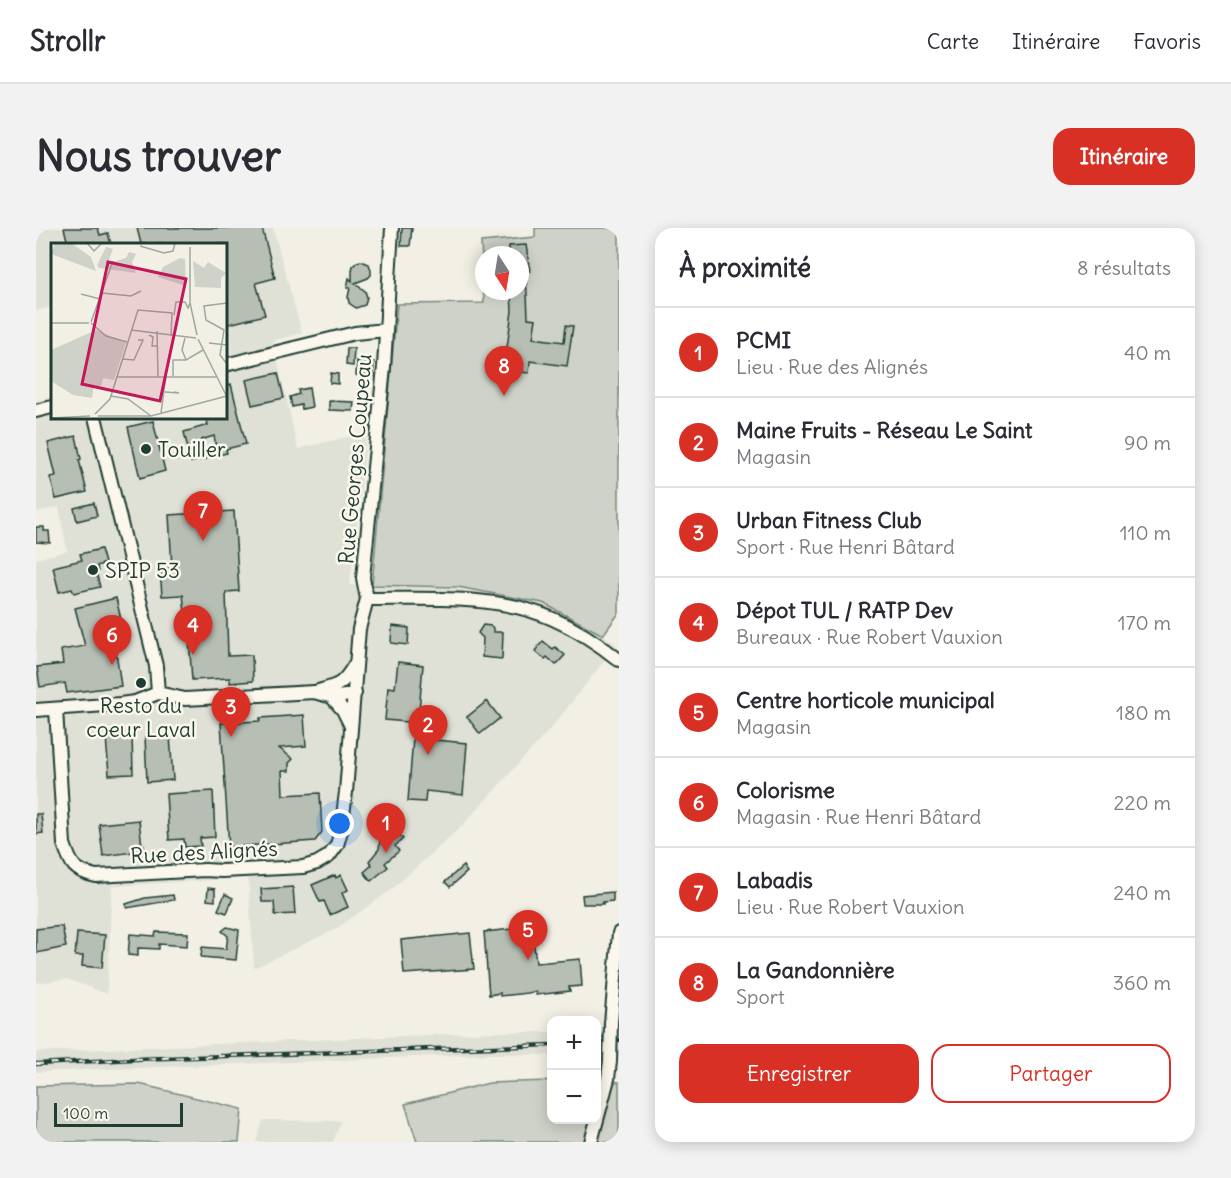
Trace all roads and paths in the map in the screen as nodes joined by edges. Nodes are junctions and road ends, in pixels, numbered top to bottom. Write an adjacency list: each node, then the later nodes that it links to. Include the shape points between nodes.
1 (392, 228): 2 (street, Rue Georges Coupeau)
2 (386, 330): 3 (street, via 355,333); 7 (street, Rue Georges Coupeau, via 363,578)
3 (226, 364)
4 (51, 406): 5 (street)
5 (36, 411)
6 (95, 418): 12 (street, via 156,666)
7 (367, 599): 8 (street, via 466,600 525,609 571,628); 9 (street, Rue Georges Coupeau)
8 (619, 660)
9 (356, 663): 10 (street); 13 (street, Rue Georges Coupeau)
10 (346, 679): 11 (street); 13 (street)
11 (314, 692): 12 (street, via 185,699); 13 (street)
12 (158, 693): 14 (street, via 135,702)
13 (343, 699): 16 (street); 16 (street, Rue des Alignés)
14 (56, 709): 15 (street); 16 (street, Rue des Alignés, via 64,844 71,864 96,876 303,867 329,856 341,831)
15 (36, 710)
16 (351, 727)
17 (619, 933): 18 (street, bridge, via 608,1079)
18 (591, 1142)

